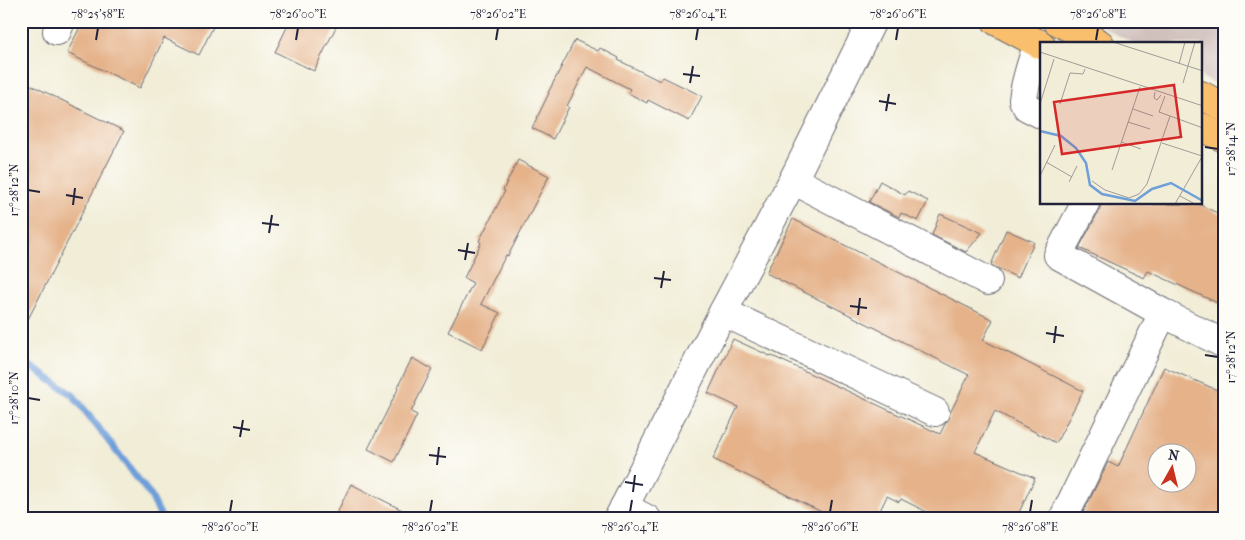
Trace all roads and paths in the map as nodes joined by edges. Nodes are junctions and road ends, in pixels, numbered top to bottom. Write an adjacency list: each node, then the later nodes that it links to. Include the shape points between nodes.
1 (872, 21): 11 (street)
2 (996, 21): 5 (main road)
3 (1056, 21): 4 (main road)
4 (1096, 42)
5 (1040, 44): 8 (street, via 1026,78 1022,100 1027,107)
6 (1202, 96): 7 (main road)
7 (1224, 107)
8 (1040, 114)
9 (1202, 127): 10 (main road)
10 (1224, 138)
11 (793, 180): 13 (street); 14 (street)
12 (1084, 205): 15 (street, via 1058,255)
13 (988, 281)
14 (723, 312): 17 (street); 18 (street)
15 (1163, 313): 16 (street); 19 (street)
16 (1224, 344)
17 (935, 412)
18 (630, 515)
19 (1062, 519)

